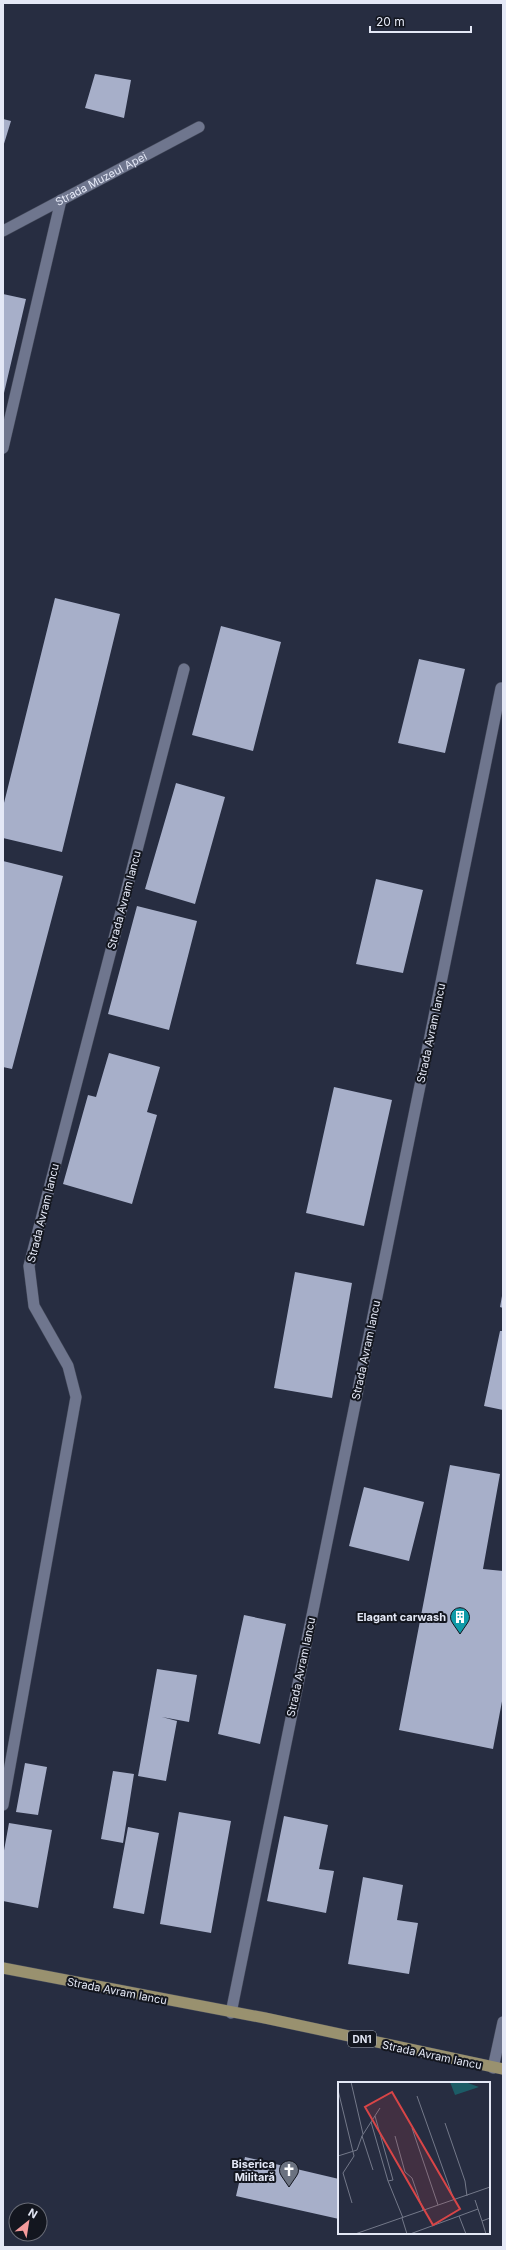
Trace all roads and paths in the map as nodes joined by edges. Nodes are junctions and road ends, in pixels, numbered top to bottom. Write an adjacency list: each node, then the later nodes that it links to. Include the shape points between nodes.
1 (199, 127): 2 (street, Strada Muzeul Apei)
2 (61, 200): 3 (street, Strada Muzeul Apei); 4 (street)
3 (3, 231)
4 (3, 448)
5 (184, 668): 7 (street, Strada Avram Iancu, via 29,1266 34,1306 68,1366 76,1397)
6 (501, 688): 9 (street, Strada Avram Iancu)
7 (3, 1805)
8 (3, 1968): 9 (main road, Strada Avram Iancu / DN1)
9 (230, 2013): 11 (main road, Strada Avram Iancu / DN1)
10 (503, 2022): 11 (street, Strada Avram Iancu)
11 (498, 2068)

